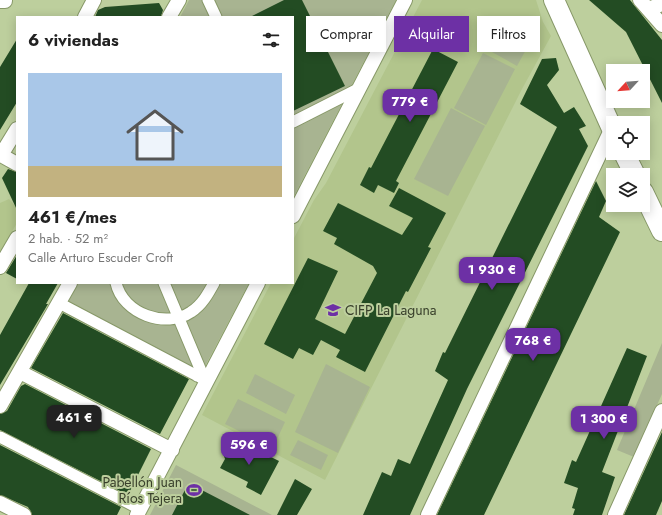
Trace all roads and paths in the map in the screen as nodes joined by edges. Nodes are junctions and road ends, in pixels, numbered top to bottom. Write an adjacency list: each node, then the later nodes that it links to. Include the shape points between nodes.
1 (94, 0): 8 (street)
2 (179, 0): 9 (street)
3 (208, 0): 10 (street)
4 (405, 0): 12 (street)
5 (554, 0): 13 (main road)
6 (662, 4): 7 (street)
7 (644, 5): 11 (street)
8 (86, 16)
9 (171, 16)
10 (216, 16)
11 (662, 25)
12 (360, 88): 14 (street); 20 (street)
13 (606, 116)
14 (294, 121)
15 (16, 130): 17 (street)
16 (606, 142): 40 (street)
17 (1, 154): 18 (street)
18 (16, 163)
19 (650, 206): 21 (main road)
20 (294, 214)
21 (662, 231)
22 (16, 240): 23 (street)
23 (0, 267)
24 (69, 284): 29 (street)
25 (117, 284): 30 (street, via 125,300 143,314 157,319)
26 (164, 284): 30 (street)
27 (213, 284): 30 (street, via 201,304)
28 (257, 284): 32 (street)
29 (59, 303): 31 (street); 32 (street)
30 (178, 318): 32 (street)
31 (20, 372): 33 (street); 36 (street)
32 (202, 379): 36 (street)
33 (0, 406)
34 (662, 411): 41 (street)
35 (0, 437): 38 (street)
36 (172, 450): 38 (street)
37 (0, 503): 39 (street)
38 (139, 512)
39 (24, 515)
40 (428, 515)
41 (615, 515)

